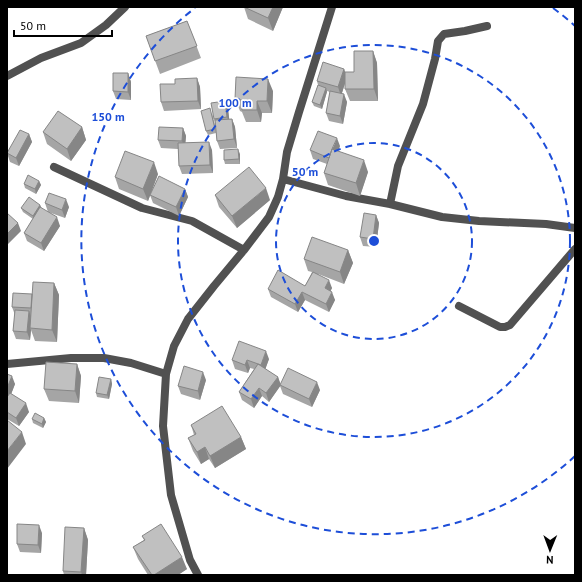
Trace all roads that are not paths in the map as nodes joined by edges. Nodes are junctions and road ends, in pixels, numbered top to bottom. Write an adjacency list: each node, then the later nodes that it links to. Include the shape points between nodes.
1 (125, 7): 4 (street, via 81,43 41,58)
2 (332, 7): 6 (street, via 298,112)
3 (487, 26): 7 (street, via 444,34 438,41 423,104 398,166)
4 (7, 76)
5 (54, 167): 10 (street, via 142,208 192,221)
6 (283, 179): 7 (street, via 346,196); 10 (street, via 269,216)
7 (390, 204): 8 (street, via 442,217)
8 (575, 228)
9 (575, 249): 11 (street, via 510,325 500,327)
10 (244, 250): 13 (street, via 188,319 174,346)
11 (460, 306)
12 (7, 364): 13 (street, via 71,358 104,358)
13 (166, 374): 14 (street, via 163,426 171,495 190,560)
14 (198, 575)

